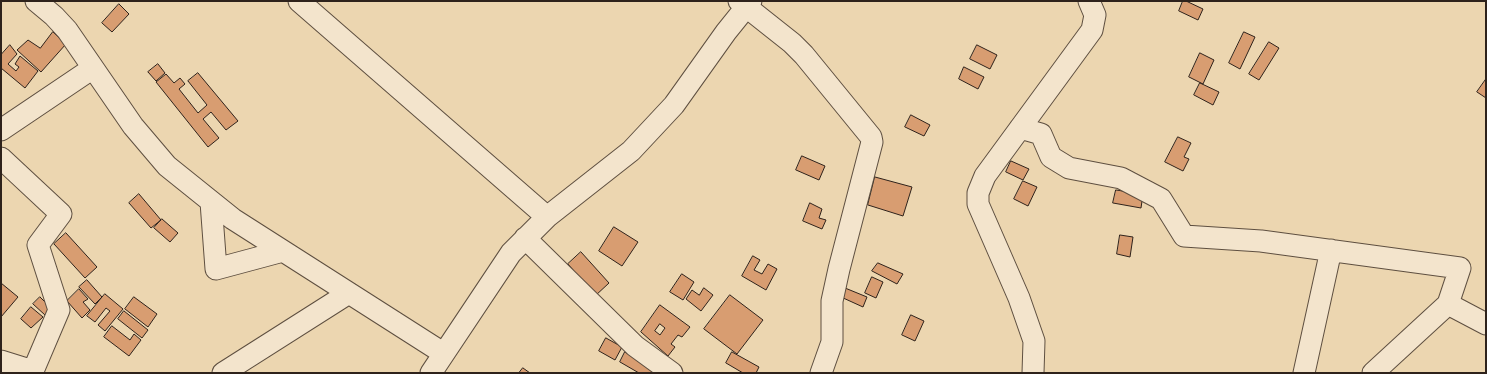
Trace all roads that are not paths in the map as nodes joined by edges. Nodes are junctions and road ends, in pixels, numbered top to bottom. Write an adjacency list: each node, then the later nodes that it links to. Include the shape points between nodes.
1 (36, 1): 5 (street, via 67,30)
2 (299, 1): 10 (street)
3 (1089, 1): 6 (street, via 1095,15 1092,30)
4 (746, 3): 10 (street, via 674,105 631,150); 22 (street, via 804,55 872,142 839,269 832,301 832,342)
5 (93, 68): 7 (street); 9 (street, via 134,126 167,166)
6 (1020, 128): 12 (street, via 1041,134 1051,157 1070,168 1121,178 1161,199 1184,236 1261,241); 23 (street, via 985,176 978,193 978,204 1019,298 1034,341)
7 (1, 130)
8 (1, 158): 18 (street, via 61,214 38,245 59,310 33,371)
9 (211, 202): 13 (street); 13 (street, via 216,269)
10 (547, 217): 11 (street)
11 (525, 238): 17 (street, via 511,253); 21 (street, via 635,346)
12 (1331, 250): 15 (street, via 1460,268); 24 (street)
13 (283, 251): 14 (street)
14 (349, 293): 17 (street); 19 (street)
15 (1448, 304): 16 (street); 25 (street)
16 (1486, 324)
17 (443, 353): 20 (street)
18 (1, 361)
19 (223, 373)
20 (431, 373)
21 (672, 373)
22 (821, 373)
23 (1033, 373)
24 (1304, 373)
25 (1373, 373)

